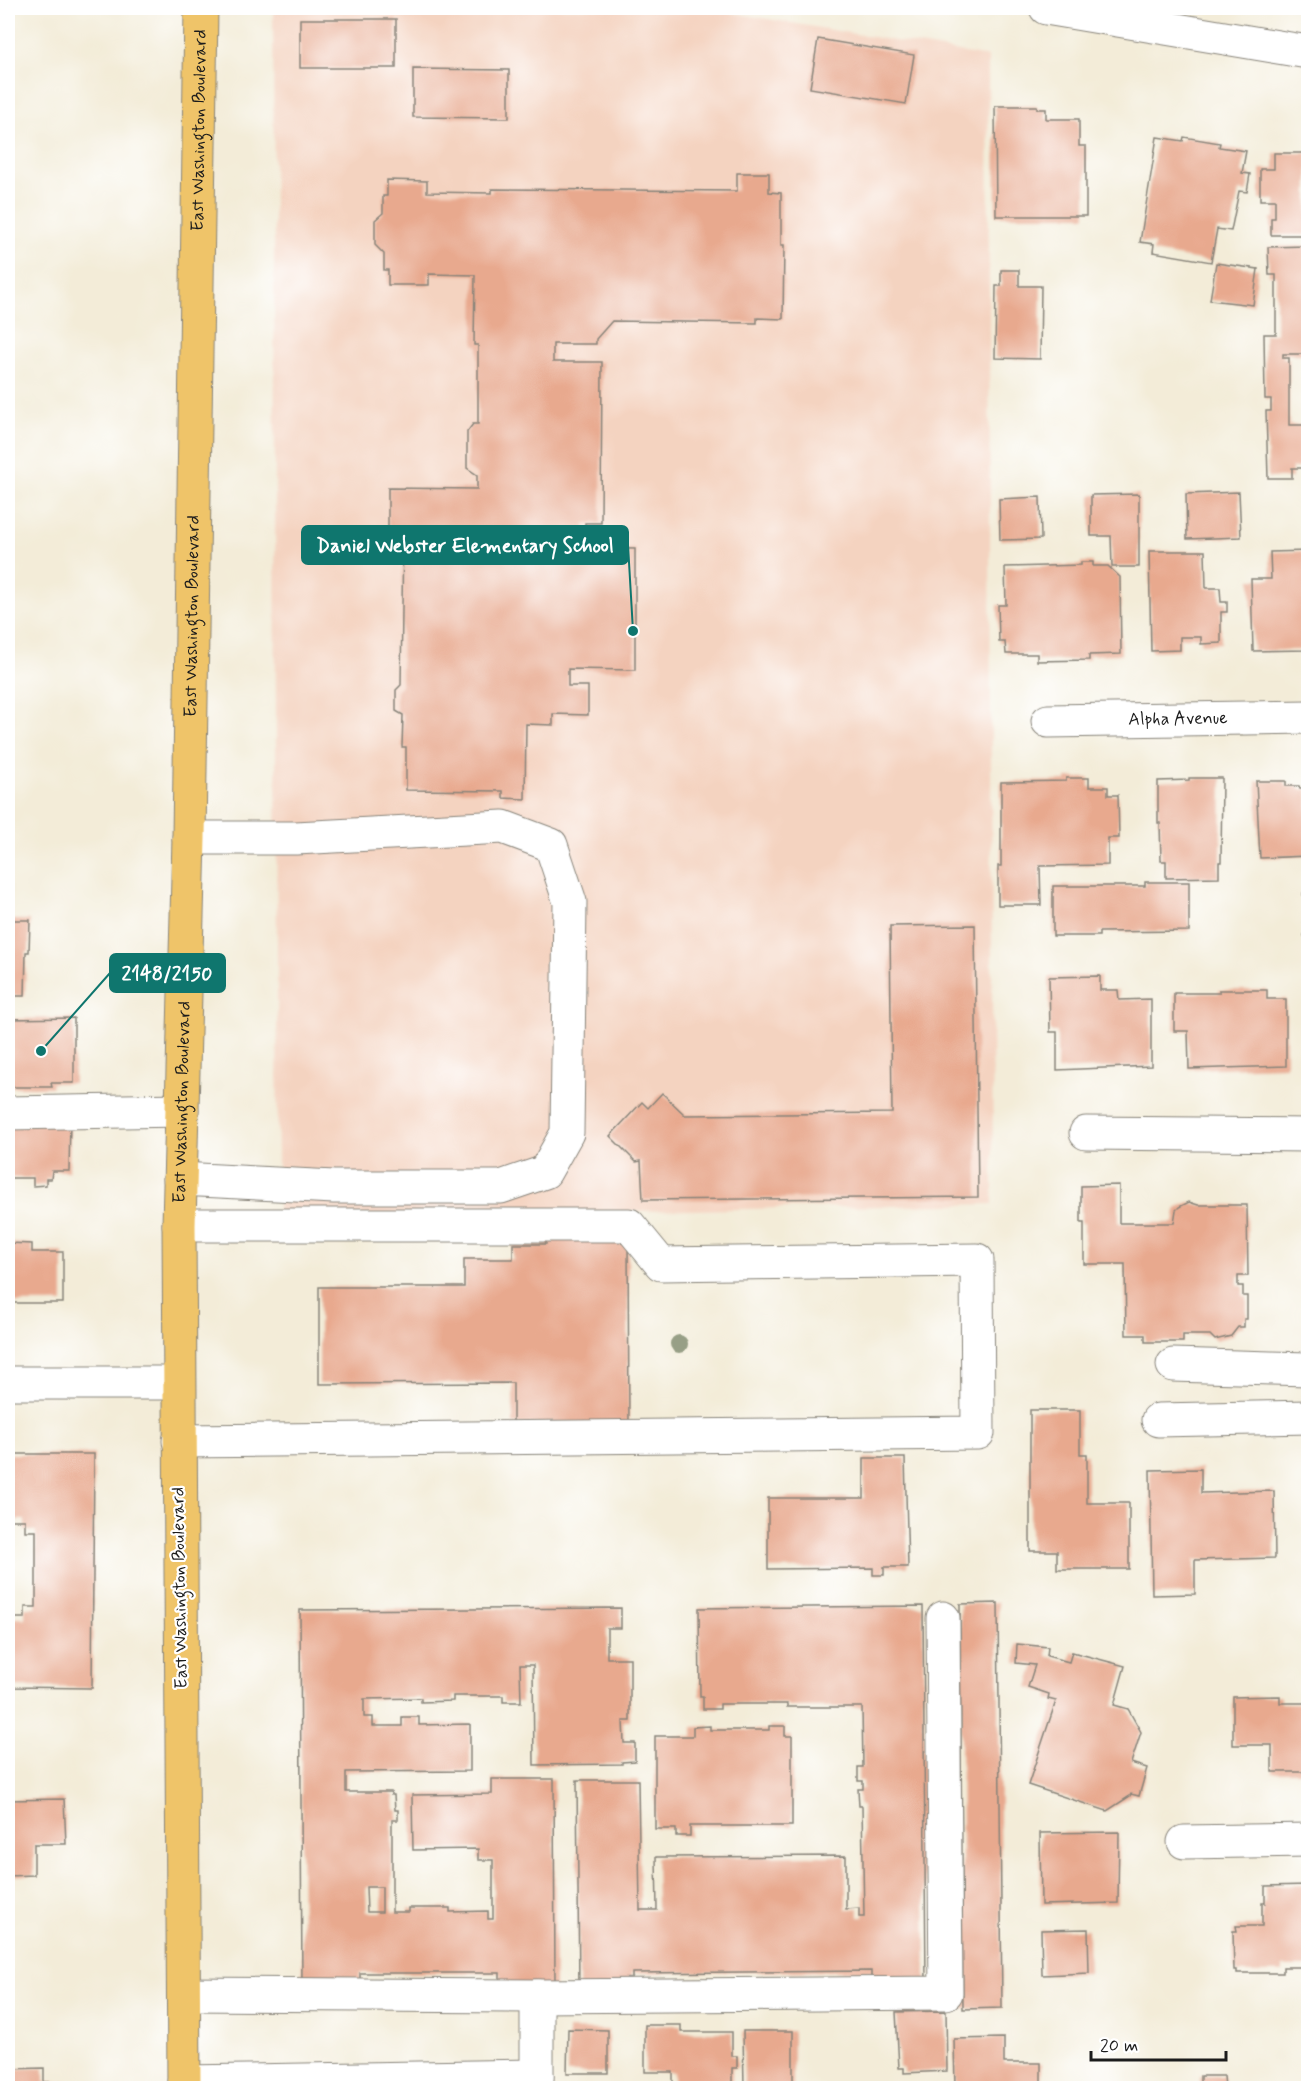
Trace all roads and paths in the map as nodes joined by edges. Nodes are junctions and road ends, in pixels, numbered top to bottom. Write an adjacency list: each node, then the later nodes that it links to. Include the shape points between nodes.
1 (201, 8): 6 (main road, East Washington Boulevard)
2 (1046, 8): 3 (street)
3 (1308, 52)
4 (1308, 717): 5 (street, Alpha Avenue)
5 (1048, 721)
6 (189, 838): 7 (main road, East Washington Boulevard); 11 (street, via 296,838 503,826 551,845 570,902 567,1133 545,1172 501,1187 334,1187)
7 (182, 1110): 8 (street); 11 (main road, East Washington Boulevard)
8 (8, 1113)
9 (1086, 1133): 10 (street)
10 (1308, 1135)
11 (180, 1179): 12 (main road, East Washington Boulevard)
12 (179, 1225): 16 (main road, East Washington Boulevard); 19 (street, via 629,1225 661,1264 977,1260 978,1433)
13 (1173, 1365): 14 (street)
14 (1308, 1369)
15 (8, 1383): 16 (street)
16 (179, 1383): 19 (main road, East Washington Boulevard)
17 (1308, 1417): 18 (street)
18 (1158, 1420)
19 (179, 1442): 23 (main road, East Washington Boulevard)
20 (943, 1617): 24 (street, via 946,1993)
21 (1308, 1840): 22 (street)
22 (1184, 1842)
23 (184, 1994): 24 (street); 26 (main road, East Washington Boulevard)
24 (537, 1996): 25 (street)
25 (537, 2082): 26 (street)
26 (184, 2085)

